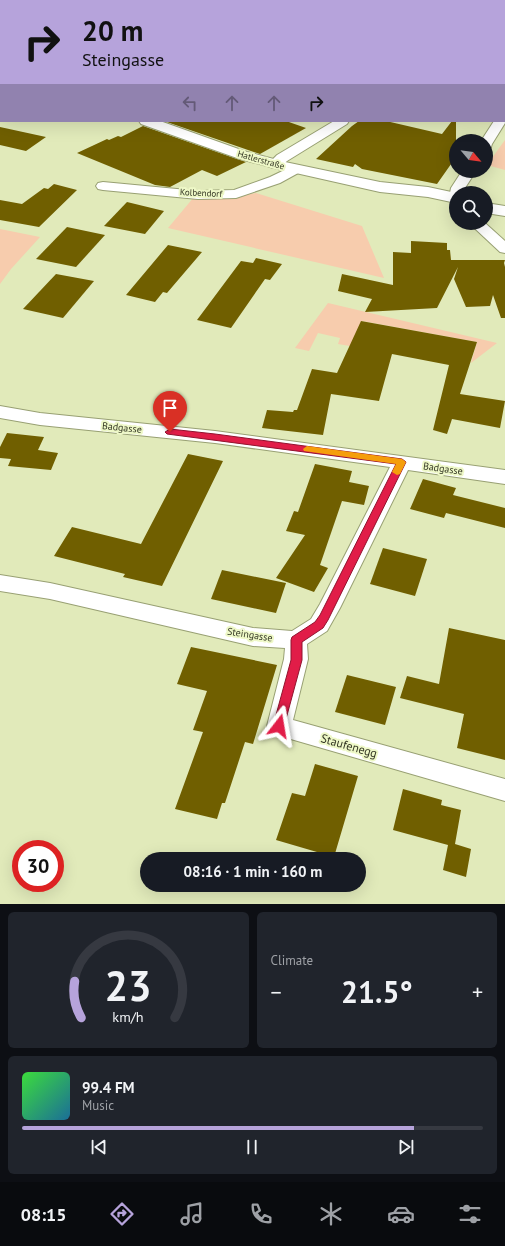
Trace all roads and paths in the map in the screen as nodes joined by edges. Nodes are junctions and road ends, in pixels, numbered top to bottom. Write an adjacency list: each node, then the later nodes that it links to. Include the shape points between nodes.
1 (149, 122): 5 (street, Hatlerstraße)
2 (341, 122): 5 (street)
3 (499, 122): 4 (street)
4 (492, 134)
5 (275, 164): 6 (street, Hatlerstraße)
6 (295, 169): 7 (street, Kolbendorf, via 275,180 236,194 198,195); 8 (street, Hatlerstraße)
7 (103, 186)
8 (380, 187): 9 (street, Hatlerstraße); 10 (street, Hatlerstraße, via 415,197)
9 (449, 197)
10 (449, 201)
11 (493, 203): 12 (street)
12 (505, 205)
13 (493, 209): 14 (street)
14 (505, 211)
15 (484, 230): 16 (street)
16 (505, 249)
17 (0, 412): 18 (street, Badgasse, via 40,419 215,437)
18 (402, 462): 19 (street, Badgasse); 21 (street, via 319,625)
19 (505, 477)
20 (0, 583): 21 (street, Steingasse, via 50,590 252,637)
21 (296, 640): 22 (street, Staufenegg, via 296,660 279,726)
22 (505, 790)

